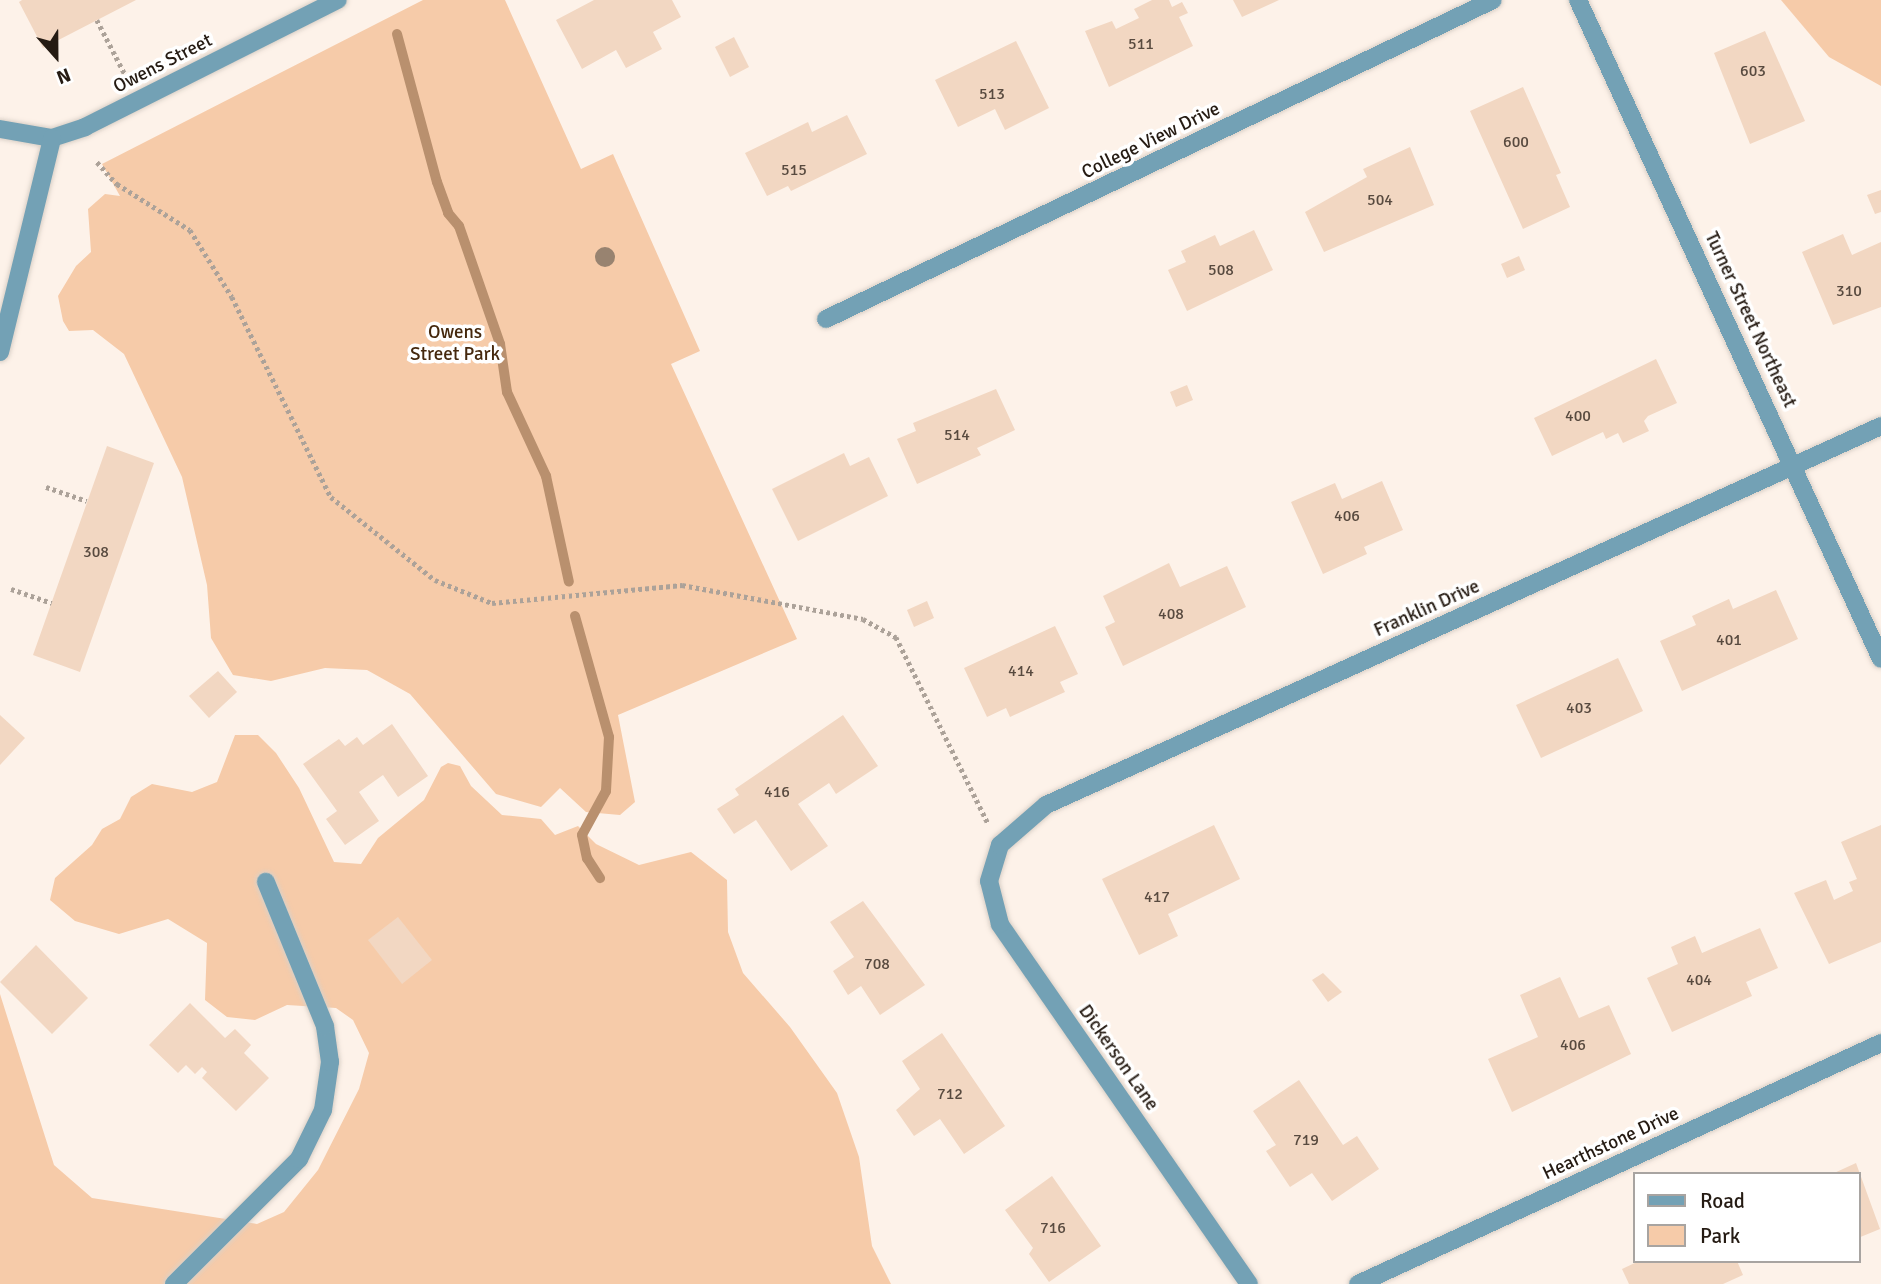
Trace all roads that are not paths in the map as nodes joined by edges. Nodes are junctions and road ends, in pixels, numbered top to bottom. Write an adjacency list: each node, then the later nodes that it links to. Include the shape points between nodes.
1 (338, 0): 5 (street, Owens Street, via 85,127)
2 (1493, 0): 6 (street, College View Drive)
3 (1578, 0): 9 (street, Turner Street Northeast)
4 (0, 129): 5 (street, Owens Street)
5 (52, 138): 7 (street)
6 (826, 319)
7 (0, 352)
8 (1881, 426): 9 (street, Franklin Drive)
9 (1793, 466): 10 (street, Turner Street Northeast); 11 (street, Franklin Drive, via 1046,806)
10 (1881, 659)
11 (1000, 845): 15 (street, Dickerson Lane, via 989,881 1000,924)
12 (266, 882): 14 (street, via 325,1026 330,1062 323,1110 299,1159)
13 (1881, 1043): 16 (street, Hearthstone Drive)
14 (174, 1284)
15 (1249, 1284)
16 (1358, 1284)

